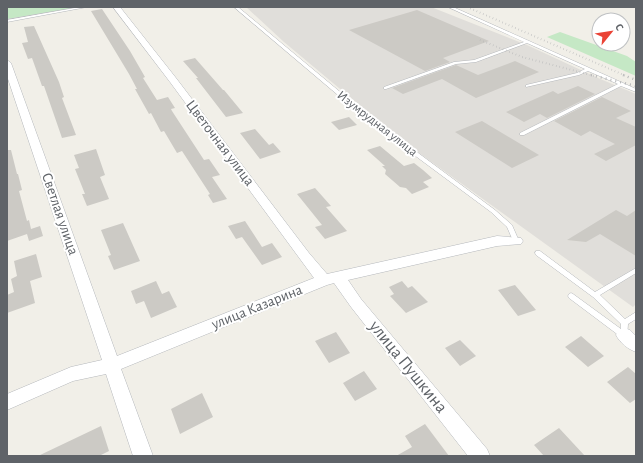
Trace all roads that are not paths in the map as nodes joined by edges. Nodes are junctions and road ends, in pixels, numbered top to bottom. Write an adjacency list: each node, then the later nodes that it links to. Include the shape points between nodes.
1 (85, 7): 5 (lane)
2 (116, 7): 17 (street, Цветочная улица, via 304,256)
3 (236, 7): 14 (lane, Изумрудная улица, via 373,122 493,211 510,226)
4 (450, 7): 6 (lane)
5 (7, 21)
6 (527, 42): 8 (lane); 11 (lane, via 475,61 455,63)
7 (7, 62): 22 (street, Светлая улица)
8 (589, 69): 9 (lane); 10 (lane)
9 (622, 84): 12 (lane); 13 (lane)
10 (527, 86)
11 (385, 88)
12 (636, 90)
13 (522, 134)
14 (516, 241): 17 (street, улица Казарина, via 497,241)
15 (538, 252): 18 (lane)
16 (636, 270): 18 (lane)
17 (331, 278): 22 (street, улица Казарина); 25 (street, улица Пушкина, via 356,303)
18 (595, 295): 21 (lane)
19 (571, 296): 21 (lane)
20 (636, 315): 21 (lane)
21 (628, 334)
22 (112, 365): 23 (street, улица Казарина, via 71,374); 24 (street, Светлая улица)
23 (7, 402)
24 (143, 456)
25 (480, 456)

